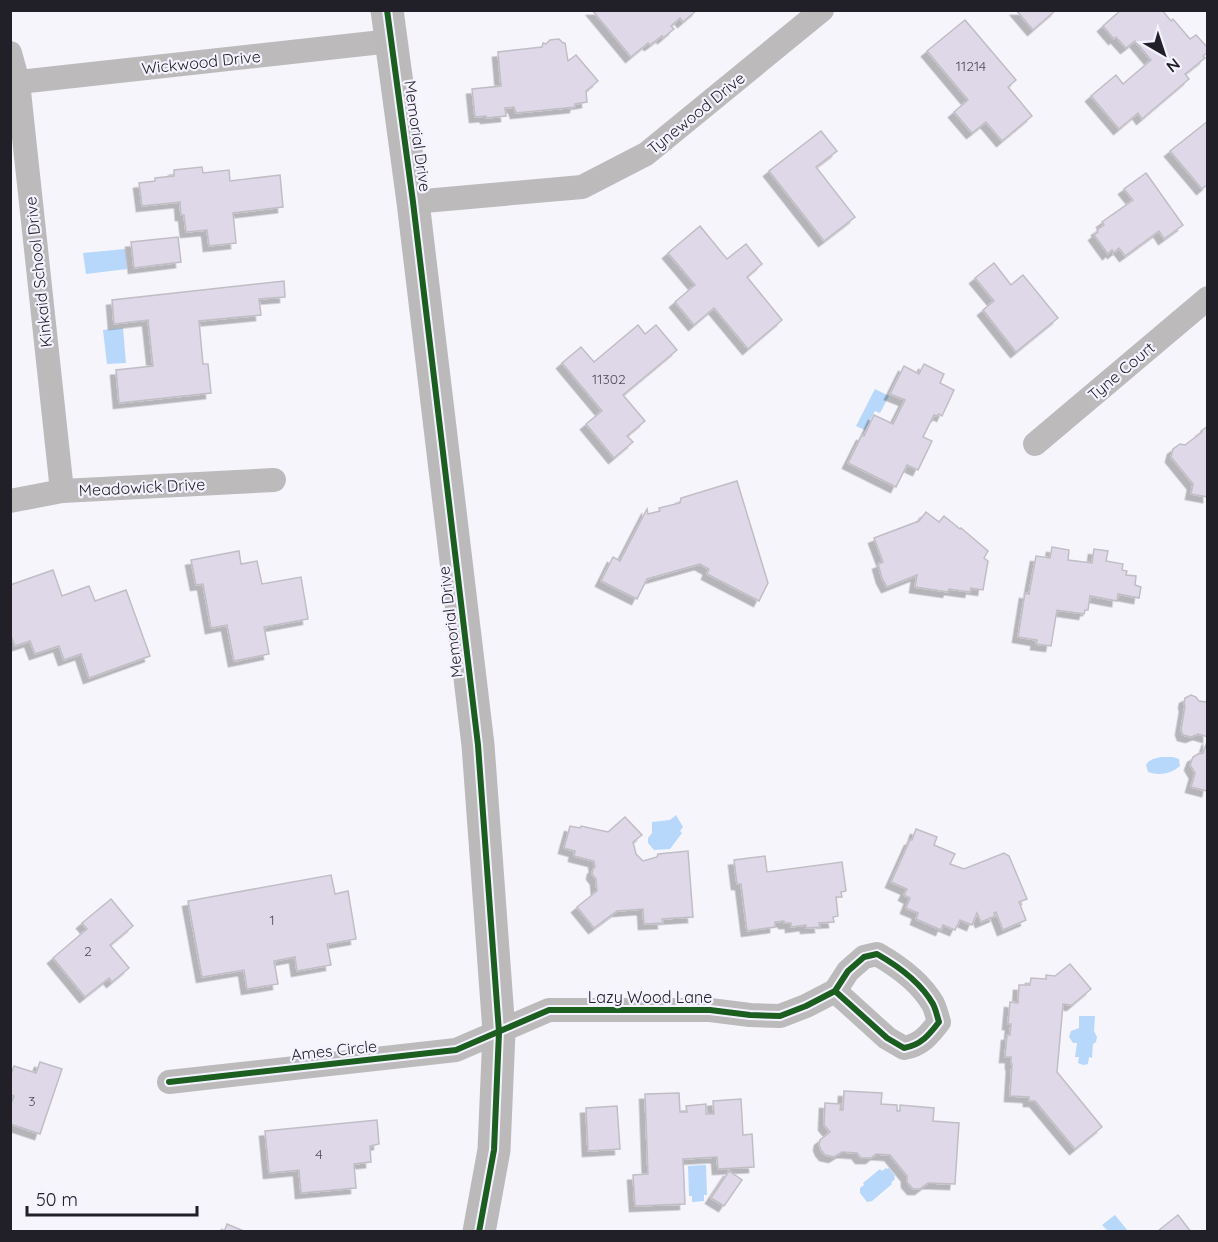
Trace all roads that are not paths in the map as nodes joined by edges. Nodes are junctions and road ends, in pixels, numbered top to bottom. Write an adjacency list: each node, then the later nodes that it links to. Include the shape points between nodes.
1 (822, 10): 5 (street, Tynewood Drive, via 646,154 582,187)
2 (389, 26): 4 (street, Wickwood Drive); 5 (street, Memorial Drive)
3 (10, 53): 4 (street, Kinkaid School Drive)
4 (14, 82): 9 (street, Kinkaid School Drive)
5 (413, 202): 12 (street, Memorial Drive, via 478,745)
6 (1208, 298): 7 (street, Tyne Court)
7 (1035, 444)
8 (274, 480): 9 (street, Meadowick Drive)
9 (62, 491): 10 (street, Meadowick Drive)
10 (10, 501)
11 (835, 991): 12 (street, Lazy Wood Lane, via 780,1016 710,1010 549,1010)
12 (499, 1032): 13 (street, Ames Circle, via 456,1050); 14 (street, Memorial Drive, via 494,1150)
13 (169, 1082)
14 (479, 1232)

